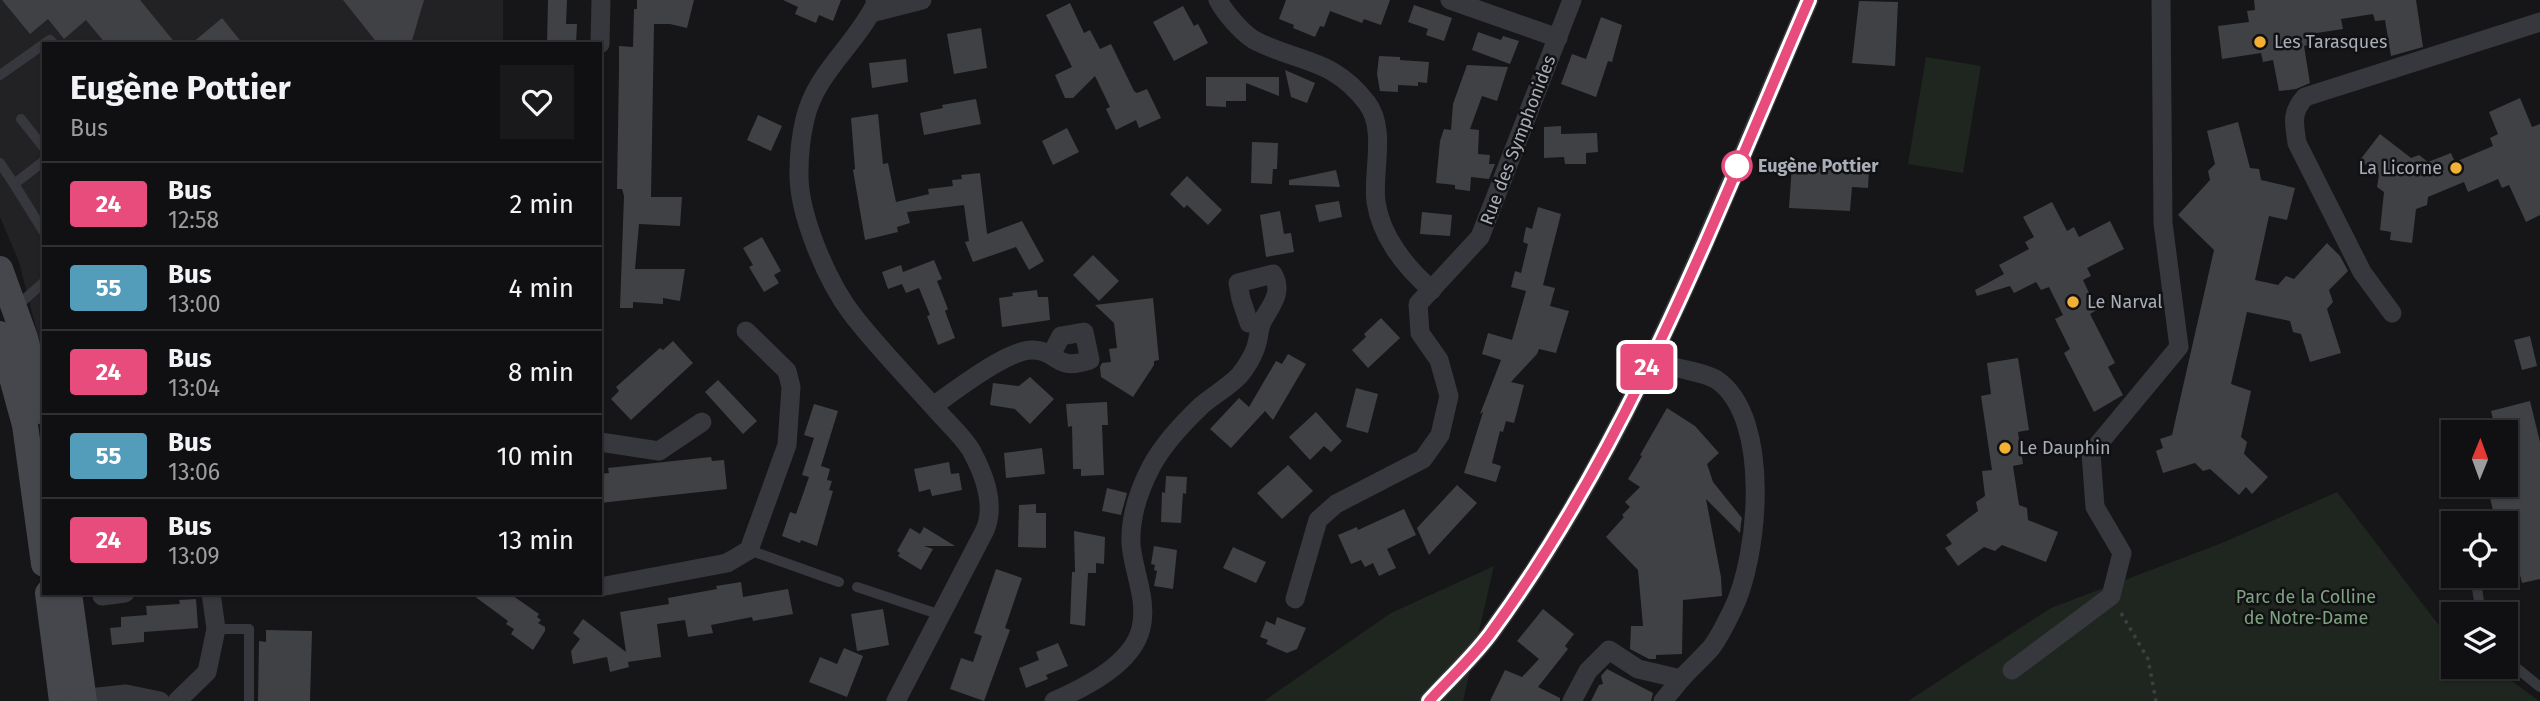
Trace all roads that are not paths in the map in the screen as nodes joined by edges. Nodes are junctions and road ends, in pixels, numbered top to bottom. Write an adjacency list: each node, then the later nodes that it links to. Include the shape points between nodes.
1 (601, 0): 11 (street)
2 (922, 0): 8 (street)
3 (1218, 0): 22 (street, via 1255,42 1309,60 1346,79 1369,105 1378,139 1375,200 1382,228 1404,262)
4 (1450, 0): 10 (street)
5 (1572, 0): 10 (street, Rue des Symphonides)
6 (1809, 0): 29 (street)
7 (2161, 0): 48 (street, via 2163,223 2179,347 2091,453 2095,507 2122,553 2111,596)
8 (873, 6): 32 (street, via 813,91 804,120 799,174 803,204 832,280 851,313)
9 (2540, 22): 24 (street, via 2305,97 2296,107 2297,143 2362,272)
10 (1558, 38): 22 (street, Rue des Symphonides, via 1480,237)
11 (600, 42)
12 (42, 45): 13 (lane)
13 (0, 75)
14 (21, 119): 15 (lane)
15 (42, 145)
16 (0, 163): 18 (lane)
17 (42, 163): 18 (lane)
18 (14, 184): 19 (lane)
19 (42, 229)
20 (0, 269): 23 (main road)
21 (42, 284): 23 (lane)
22 (1432, 290): 45 (street, Rue des Symphonides, via 1418,304 1420,333 1439,360 1449,396 1440,435 1423,459 1336,504 1318,520)
23 (14, 309): 30 (main road)
24 (2392, 313)
25 (1261, 323): 57 (street, via 1257,347 1241,374 1181,426 1151,467 1141,491 1131,544 1142,607 1142,628 1135,644 1094,683)
26 (746, 331): 36 (street, via 787,371 791,387 787,445)
27 (0, 334): 30 (main road)
28 (1051, 355): 32 (street, via 1032,350 1002,360)
29 (1650, 362): 50 (street, via 1714,378 1732,393 1741,409 1752,446 1754,543 1748,569 1734,609 1712,647); 58 (street, via 1576,504 1489,636)
30 (30, 373): 31 (main road); 35 (main road, via 25,425)
31 (42, 406)
32 (933, 406): 46 (street, via 970,448 990,507 985,530)
33 (702, 422): 34 (street, via 659,451)
34 (602, 442)
35 (42, 549)
36 (749, 550): 37 (lane); 38 (street, via 727,563)
37 (839, 582)
38 (602, 587)
39 (857, 587): 46 (lane)
40 (49, 595): 52 (main road)
41 (69, 595): 52 (main road)
42 (110, 595): 44 (street)
43 (211, 595): 47 (street)
44 (102, 596)
45 (1295, 599)
46 (941, 615): 53 (street)
47 (216, 628): 55 (street, via 206,672); 56 (lane, via 249,629)
48 (2012, 670)
49 (2518, 670): 51 (lane)
50 (1681, 679): 59 (street, via 1638,669 1603,645); 60 (street)
51 (2540, 687)
52 (76, 700): 54 (street, via 126,694)
53 (900, 700)
54 (160, 701)
55 (177, 701)
56 (249, 701)
57 (1054, 701)
58 (1429, 701)
59 (1572, 701)
60 (1663, 701)

